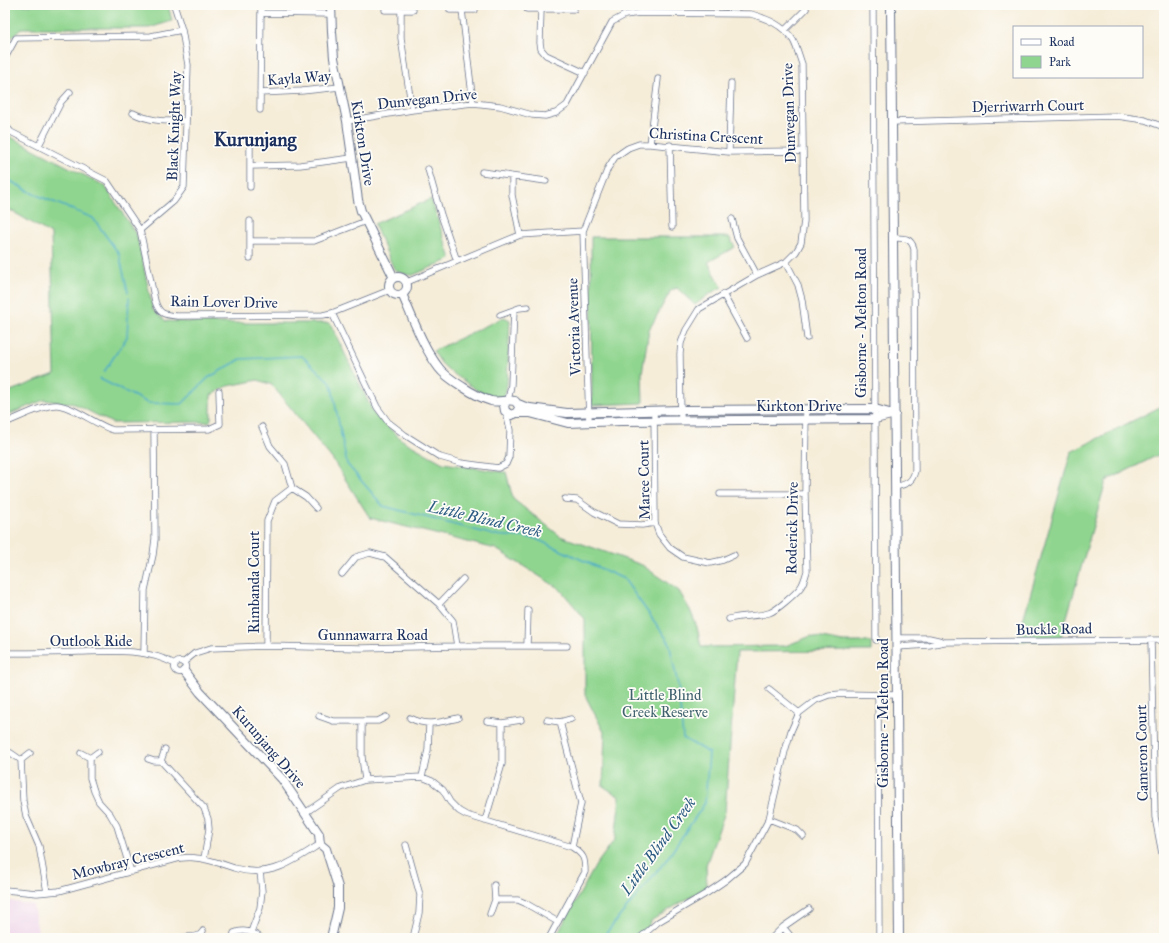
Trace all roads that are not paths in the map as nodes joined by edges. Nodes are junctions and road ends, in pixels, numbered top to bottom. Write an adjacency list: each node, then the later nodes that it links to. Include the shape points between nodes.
1 (174, 5): 17 (street, Black Knight Way)
2 (261, 5): 16 (street, Kayla Way)
3 (873, 5): 75 (street, Gisborne - Melton Road)
4 (891, 5): 32 (street, Gisborne - Melton Road)
5 (331, 9): 16 (street); 23 (street, Kirkton Drive, via 334,58)
6 (527, 9): 7 (street)
7 (541, 9): 8 (street); 20 (street, via 541,49)
8 (574, 9)
9 (806, 9): 18 (street)
10 (385, 10): 11 (street)
11 (401, 10): 12 (street); 28 (street, via 401,38)
12 (413, 10)
13 (450, 10): 14 (street)
14 (462, 10): 15 (street); 26 (street)
15 (475, 10)
16 (262, 13): 25 (street, Kayla Way)
17 (182, 30): 19 (street, via 151,36 16,38); 30 (street, Black Knight Way, via 188,65)
18 (785, 30): 20 (street, Dunvegan Drive, via 768,19 752,14 640,12 625,15 612,22); 39 (street, Dunvegan Drive, via 793,41 802,64)
19 (5, 58)
20 (585, 73): 26 (street, Dunvegan Drive, via 567,105 545,116)
21 (658, 79): 36 (street)
22 (731, 83): 40 (street)
23 (340, 87): 25 (street, Kayla Way); 31 (street, Kirkton Drive)
24 (70, 92): 38 (street, via 61,102)
25 (260, 93): 27 (street, Kayla Way)
26 (473, 103): 28 (street, Dunvegan Drive)
27 (260, 110)
28 (412, 110): 31 (street, Dunvegan Drive)
29 (133, 113): 30 (street, via 147,119)
30 (186, 121): 52 (street, Black Knight Way, via 184,187 174,201)
31 (347, 121): 41 (street, Kirkton Drive)
32 (892, 122): 34 (street, Djerriwarrh Court, via 1117,116 1145,120); 55 (street, Gisborne - Melton Road)
33 (5, 125): 38 (street, Rain Lover Drive, via 11,132)
34 (1164, 127)
35 (250, 144): 42 (street)
36 (650, 144): 37 (street, Christina Crescent); 53 (street, Christina Crescent, via 639,144 615,156)
37 (670, 145): 40 (street, Christina Crescent); 51 (street)
38 (39, 146): 52 (street, Rain Lover Drive, via 107,181)
39 (802, 151): 40 (street, Christina Crescent); 59 (street, Dunvegan Drive, via 804,221 801,243)
40 (729, 152)
41 (352, 158): 42 (street, via 300,165); 50 (street, Kirkton Drive, via 358,200)
42 (250, 166): 47 (street)
43 (428, 169): 58 (street)
44 (482, 172): 45 (street)
45 (512, 177): 46 (street); 54 (street, via 512,195)
46 (546, 181)
47 (250, 187)
48 (732, 219): 60 (street, via 737,238)
49 (250, 221): 56 (street)
50 (366, 221): 56 (street, via 314,240); 61 (street, Kirkton Drive)
51 (672, 228)
52 (140, 230): 68 (street, Rain Lover Drive, via 154,301 160,312 177,316)
53 (583, 231): 54 (street); 80 (street, Victoria Avenue)
54 (520, 235): 58 (street)
55 (893, 238): 82 (street, Gisborne - Melton Road); 92 (street, via 910,240 914,249 915,471 911,481)
56 (251, 240): 57 (street)
57 (250, 258)
58 (457, 261): 62 (street)
59 (786, 262): 60 (street, Dunvegan Drive); 71 (street, via 798,285)
60 (757, 275): 65 (street, Dunvegan Drive)
61 (394, 278): 62 (street, via 402,277); 63 (street, via 389,284)
62 (407, 282): 64 (street, via 407,289)
63 (390, 290): 64 (street, via 396,295); 68 (street)
64 (402, 294): 73 (street, Kirkton Drive, via 424,343 440,369 469,391)
65 (723, 294): 70 (street); 77 (street, Dunvegan Drive, via 699,309 681,343)
66 (528, 306): 67 (street)
67 (514, 310): 69 (street); 74 (street, via 511,385)
68 (332, 313): 91 (street, via 376,407 388,422 405,435 440,457 498,468 508,460)
69 (500, 315)
70 (747, 338)
71 (807, 338)
72 (220, 390): 90 (street, via 220,424 209,429)
73 (493, 402): 74 (street, Kirkton Drive); 79 (street, Kirkton Drive)
74 (513, 402): 79 (street, via 504,405); 80 (street, Kirkton Drive, via 556,412); 81 (street, via 519,408)
75 (875, 409): 78 (street, Kirkton Drive); 82 (street, Kirkton Drive); 83 (street, Gisborne - Melton Road)
76 (654, 410): 77 (street, Kirkton Drive); 80 (street, Kirkton Drive); 86 (street, Maree Court)
77 (681, 410): 78 (street, Kirkton Drive); 84 (street, Dunvegan Drive)
78 (806, 410): 85 (street, Roderick Drive)
79 (506, 412): 81 (street, via 511,415); 91 (street)
80 (589, 412): 87 (street, Victoria Avenue)
81 (516, 413): 87 (street, Kirkton Drive, via 530,413 568,423); 91 (street)
82 (895, 414): 83 (street, Kirkton Drive); 92 (street, Gisborne - Melton Road)
83 (876, 419): 85 (street, Kirkton Drive); 105 (street, Gisborne - Melton Road)
84 (681, 420): 85 (street, Kirkton Drive); 86 (street, Kirkton Drive)
85 (806, 420): 95 (street, Roderick Drive)
86 (655, 421): 87 (street, Kirkton Drive); 98 (street, Maree Court)
87 (589, 422)
88 (5, 423): 90 (street, via 57,405 71,409 113,430)
89 (262, 427): 93 (street, via 270,446 285,464)
90 (154, 429): 114 (street, via 155,540 145,590)
91 (510, 430)
92 (895, 487): 108 (street, Gisborne - Melton Road)
93 (292, 488): 97 (street, via 306,497); 109 (street, Rimbanda Court, via 275,501 267,521)
94 (720, 494): 95 (street)
95 (805, 494): 104 (street, Roderick Drive, via 807,571 799,589 776,610 769,613)
96 (565, 499): 98 (street, via 577,500 618,524)
97 (316, 508)
98 (655, 523): 99 (street, Maree Court, via 659,534 670,548 683,557 710,563)
99 (734, 555)
100 (342, 574): 102 (street, via 356,557 370,553 385,557)
101 (463, 579): 102 (street)
102 (439, 604): 110 (street, via 453,621)
103 (528, 610): 111 (street)
104 (729, 619)
105 (876, 640)
106 (1151, 640): 107 (street, Buckle Road); 108 (street, Buckle Road, via 944,642 929,645); 152 (street, Cameron Court, via 1155,817)
107 (1164, 640)
108 (897, 642): 119 (street, Gisborne - Melton Road)
109 (266, 646): 110 (street, Gunnawarra Road); 116 (street, Gunnawarra Road, via 211,648 196,653)
110 (457, 646): 111 (street, Gunnawarra Road)
111 (527, 646): 112 (street, Gunnawarra Road)
112 (567, 646)
113 (5, 653): 114 (street, Outlook Ride)
114 (144, 653): 115 (street, Outlook Ride)
115 (175, 664): 116 (street, via 180,662); 116 (street, via 174,670 180,673)
116 (184, 667): 144 (street, Kurunjang Drive, via 200,692 282,779)
117 (769, 689): 120 (street)
118 (878, 695): 119 (street); 120 (street, via 829,695 816,700); 174 (street, Gisborne - Melton Road)
119 (897, 695): 175 (street, Gisborne - Melton Road)
120 (799, 713): 145 (street, via 785,751)
121 (319, 716): 126 (street, via 334,720)
122 (386, 717): 126 (street, via 378,721)
123 (410, 718): 132 (street)
124 (458, 718): 132 (street)
125 (571, 719): 130 (street)
126 (362, 720): 143 (street)
127 (521, 720): 131 (street)
128 (547, 720): 130 (street)
129 (487, 721): 131 (street)
130 (560, 722): 150 (street, via 581,803)
131 (502, 723): 146 (street, via 502,764)
132 (428, 724): 142 (street, via 428,750)
133 (165, 749): 141 (street)
134 (98, 752): 138 (street)
135 (11, 753): 140 (street)
136 (30, 753): 140 (street)
137 (80, 753): 138 (street)
138 (90, 758): 153 (street, via 90,778 94,791 117,826)
139 (148, 759): 141 (street)
140 (21, 760): 157 (street, via 23,801 26,816 40,846)
141 (161, 761): 151 (street, via 204,808 209,829)
142 (422, 777): 143 (street); 146 (street, via 443,790 459,811)
143 (365, 780): 144 (street, via 341,788)
144 (305, 812): 148 (street, Kurunjang Drive, via 319,834)
145 (769, 819): 147 (street, via 797,830); 165 (street, via 745,864 707,893 658,922)
146 (485, 821): 150 (street)
147 (803, 836)
148 (320, 844): 154 (street, Mowbray Crescent, via 285,866); 169 (street, Kurunjang Drive, via 326,849 338,887 338,908)
149 (406, 845): 170 (street, via 420,895)
150 (572, 847): 161 (street, via 582,854 585,872)
151 (204, 859): 153 (street, Mowbray Crescent, via 180,858); 154 (street, Mowbray Crescent, via 237,869)
152 (1164, 864)
153 (131, 872): 157 (street, Mowbray Crescent)
154 (260, 872): 164 (street, via 260,908)
155 (494, 885): 158 (street)
156 (5, 890): 157 (street, Mowbray Crescent)
157 (47, 892)
158 (495, 900): 160 (street); 161 (street, via 518,900)
159 (809, 909): 162 (street)
160 (490, 914)
161 (558, 922): 171 (street)
162 (783, 927): 172 (street); 173 (street)
163 (203, 931): 166 (street, via 197,937)
164 (251, 932): 167 (street, via 238,932); 168 (street)
165 (643, 937)
166 (180, 938)
167 (233, 938)
168 (261, 938)
169 (331, 938)
170 (413, 938)
171 (549, 938)
172 (772, 938)
173 (792, 938)
174 (879, 938)
175 (899, 938)

